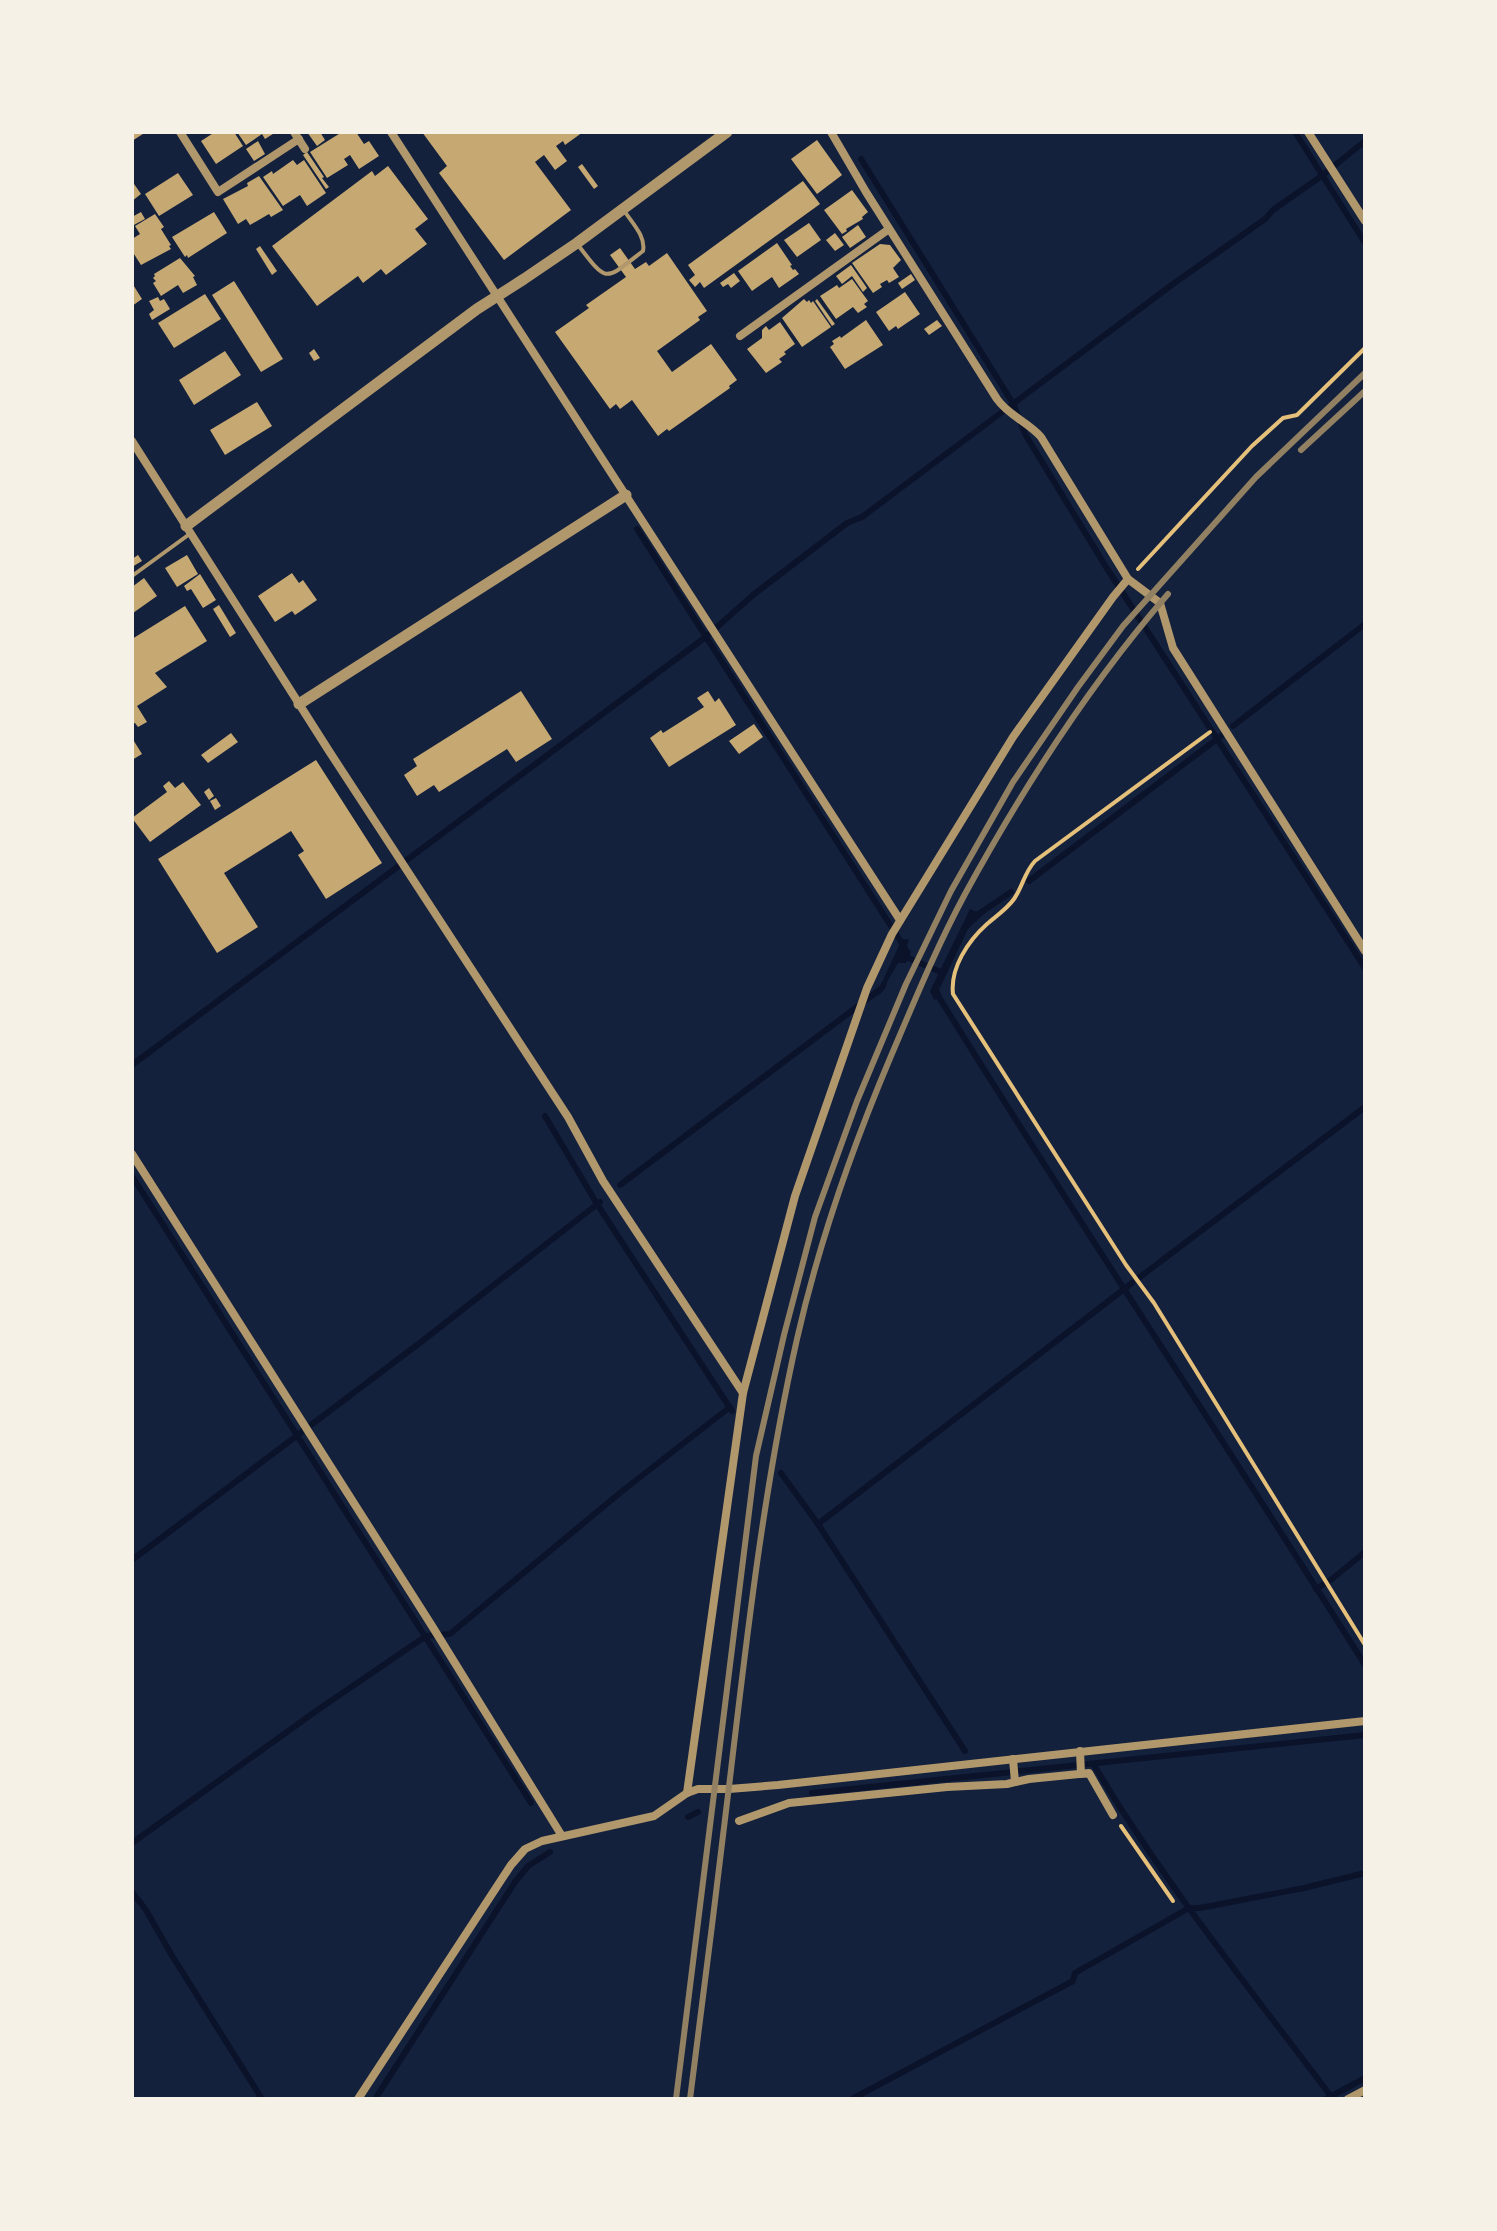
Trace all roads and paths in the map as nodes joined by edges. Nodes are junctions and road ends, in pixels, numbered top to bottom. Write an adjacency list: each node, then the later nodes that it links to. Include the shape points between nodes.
1 (180, 132): 6 (street, via 218,192)
2 (391, 132): 12 (street)
3 (727, 132): 8 (street)
4 (831, 132): 10 (street)
5 (1308, 132): 9 (street)
6 (297, 136): 7 (street)
7 (305, 149)
8 (623, 210): 11 (street); 11 (lane, via 644,247 617,271 598,271)
9 (1365, 221)
10 (889, 229): 13 (street); 19 (street, via 1009,413 1041,437)
11 (577, 243): 12 (street)
12 (497, 295): 16 (street); 17 (street)
13 (740, 336)
14 (1365, 348): 19 (path, via 1297,415 1283,418 1252,446)
15 (132, 441): 17 (street)
16 (626, 495): 20 (street); 22 (street)
17 (189, 529): 18 (lane); 20 (street)
18 (132, 576)
19 (1126, 581): 22 (street, via 1013,737); 23 (street, via 1160,603 1173,648)
20 (299, 704): 25 (street)
21 (1208, 733): 26 (path, via 1035,861 1017,896 967,948 954,973 953,994 1154,1303)
22 (896, 926): 25 (street, via 867,988 795,1196)
23 (1365, 951)
24 (132, 1154): 39 (street)
25 (743, 1393): 35 (street)
26 (1365, 1645)
27 (1365, 1721): 28 (street)
28 (1080, 1755): 29 (street); 30 (street)
29 (1013, 1761): 31 (street); 32 (street)
30 (1081, 1773): 32 (street); 37 (street, via 1089,1773)
31 (939, 1778): 32 (street); 34 (street); 34 (street)
32 (1015, 1780)
33 (786, 1784): 34 (street); 35 (street); 36 (street)
34 (891, 1784): 36 (street)
35 (687, 1793): 39 (street, via 654,1816)
36 (789, 1803): 38 (street)
37 (1113, 1815): 40 (path)
38 (739, 1821)
39 (562, 1836): 42 (street, via 525,1849 511,1865)
40 (1173, 1901)
41 (1365, 2090): 43 (street)
42 (358, 2099)
43 (1348, 2099)

